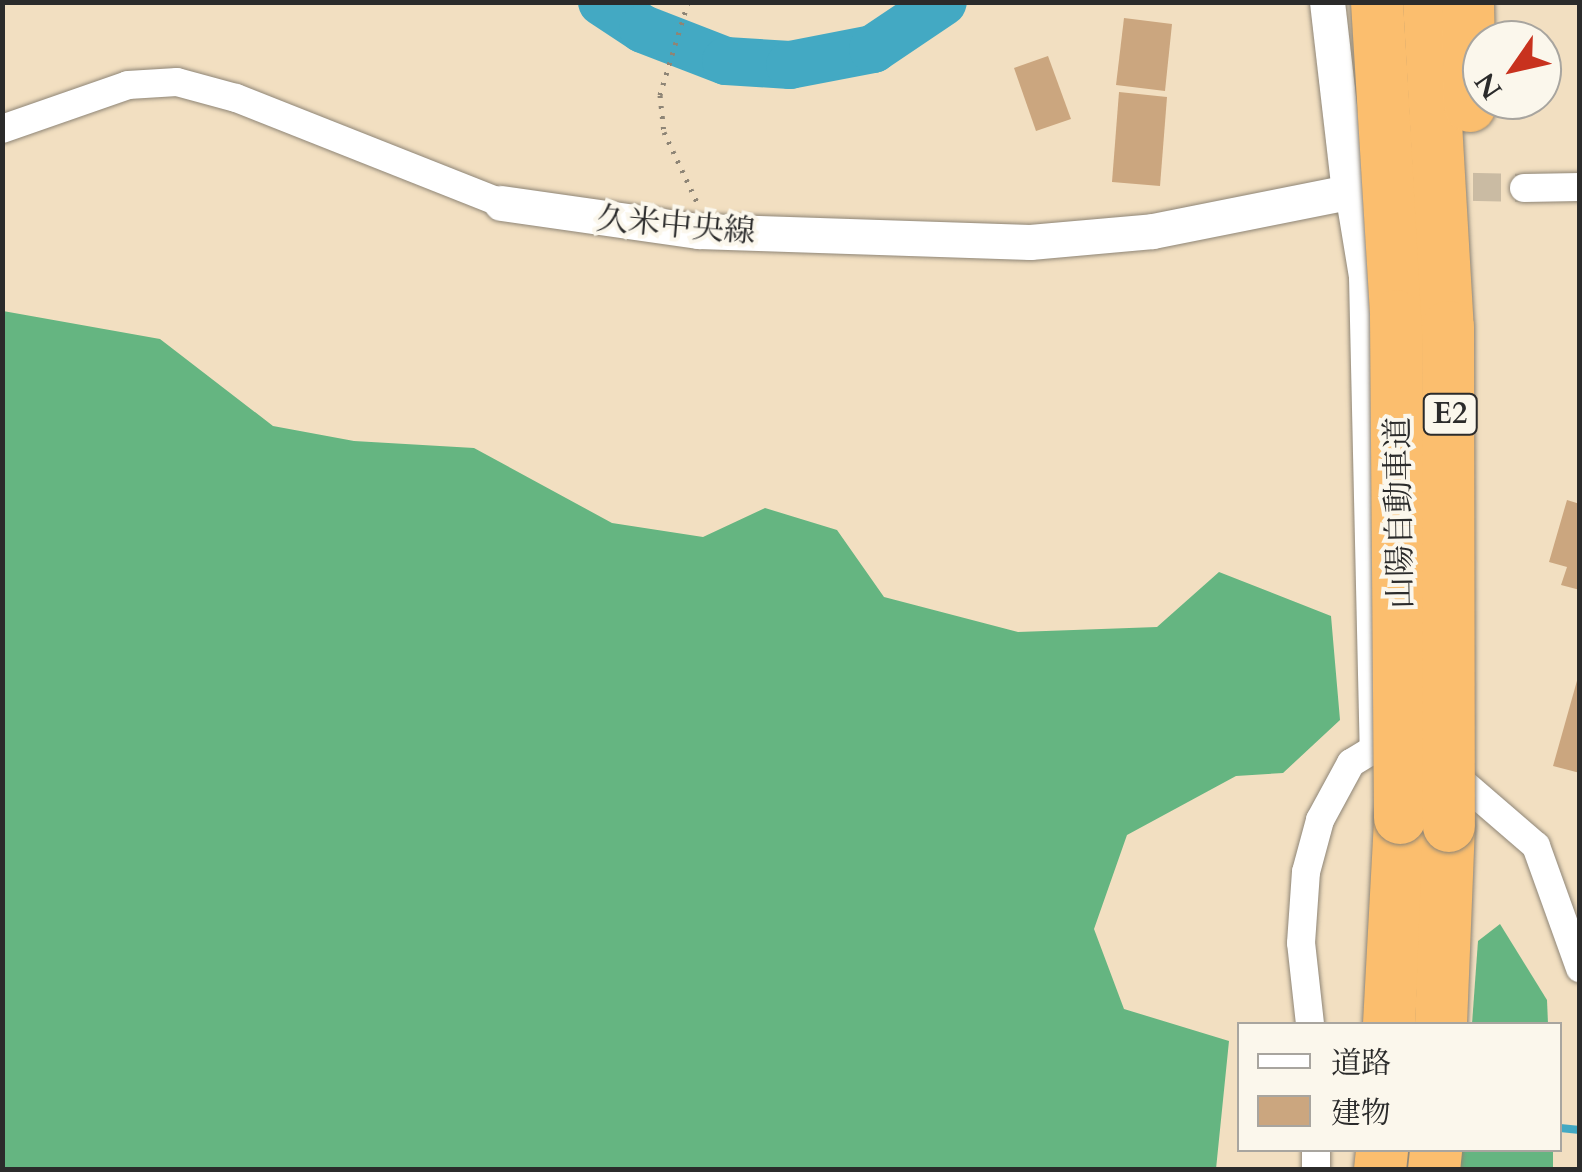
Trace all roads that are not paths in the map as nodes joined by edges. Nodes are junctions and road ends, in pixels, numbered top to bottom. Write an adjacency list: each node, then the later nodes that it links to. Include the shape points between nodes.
1 (1327, 2): 7 (street)
2 (1377, 2): 12 (highway, 山陽自動車道 / E2, bridge)
3 (1429, 2): 10 (highway, 山陽自動車道 / E2, bridge)
4 (1468, 2): 10 (highway, bridge, via 1472,252)
5 (2, 129): 9 (street, 久米中央線, via 128,85 177,82 236,98)
6 (1580, 187): 8 (street)
7 (1362, 188): 9 (street, 久米中央線, via 1153,231 1030,242 698,232); 11 (street)
8 (1524, 188)
9 (502, 203)
10 (1448, 327): 12 (highway, 山陽自動車道 / E2, bridge)
11 (1374, 750): 13 (street, via 1419,754 1448,769 1536,846); 14 (street, via 1343,778 1320,820 1306,872 1301,943)
12 (1425, 822): 15 (highway, 山陽自動車道 / E2); 16 (highway, 山陽自動車道 / E2)
13 (1580, 968)
14 (1310, 1022)
15 (1389, 1022)
16 (1442, 1022)

